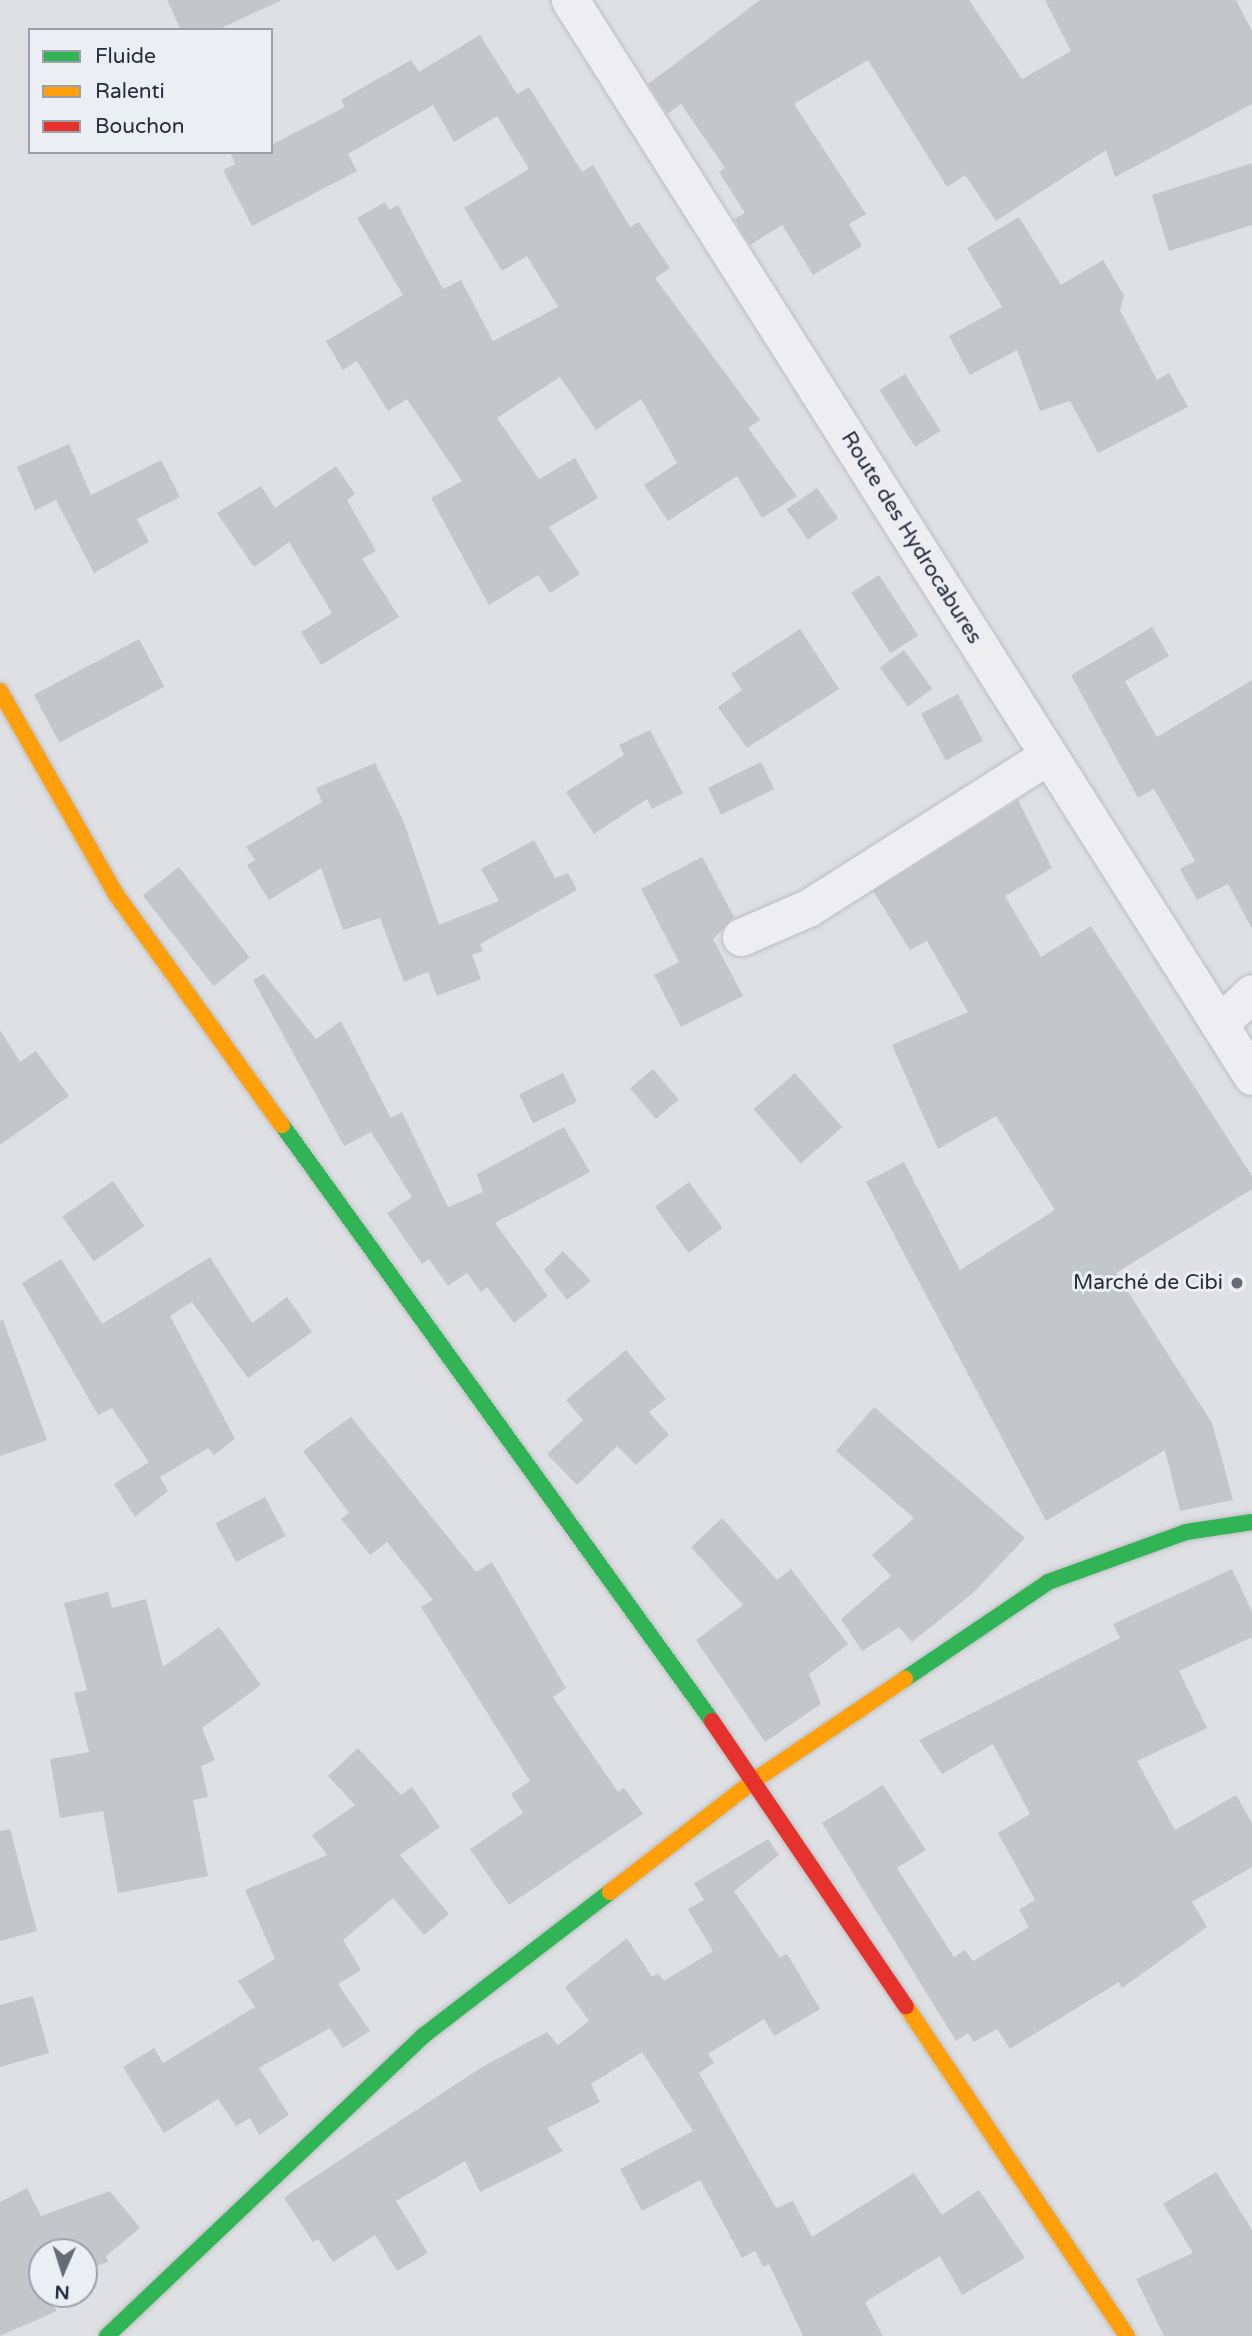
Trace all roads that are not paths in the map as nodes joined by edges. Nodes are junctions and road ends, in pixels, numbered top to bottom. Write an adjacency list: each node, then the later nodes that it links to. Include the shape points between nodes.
1 (570, 0): 3 (street, Route des Hydrocabures)
2 (0, 691): 9 (street, via 115,892)
3 (1049, 755): 4 (street, via 808,908); 6 (street, Route des Hydrocabures)
4 (741, 937)
5 (1252, 993): 6 (street)
6 (1219, 1024): 7 (street, Route des Hydrocabures)
7 (1252, 1076)
8 (1252, 1522): 9 (street, via 1186,1532 1048,1581)
9 (755, 1780): 10 (street, via 424,2036); 11 (street)
10 (107, 2336)
11 (1127, 2336)

